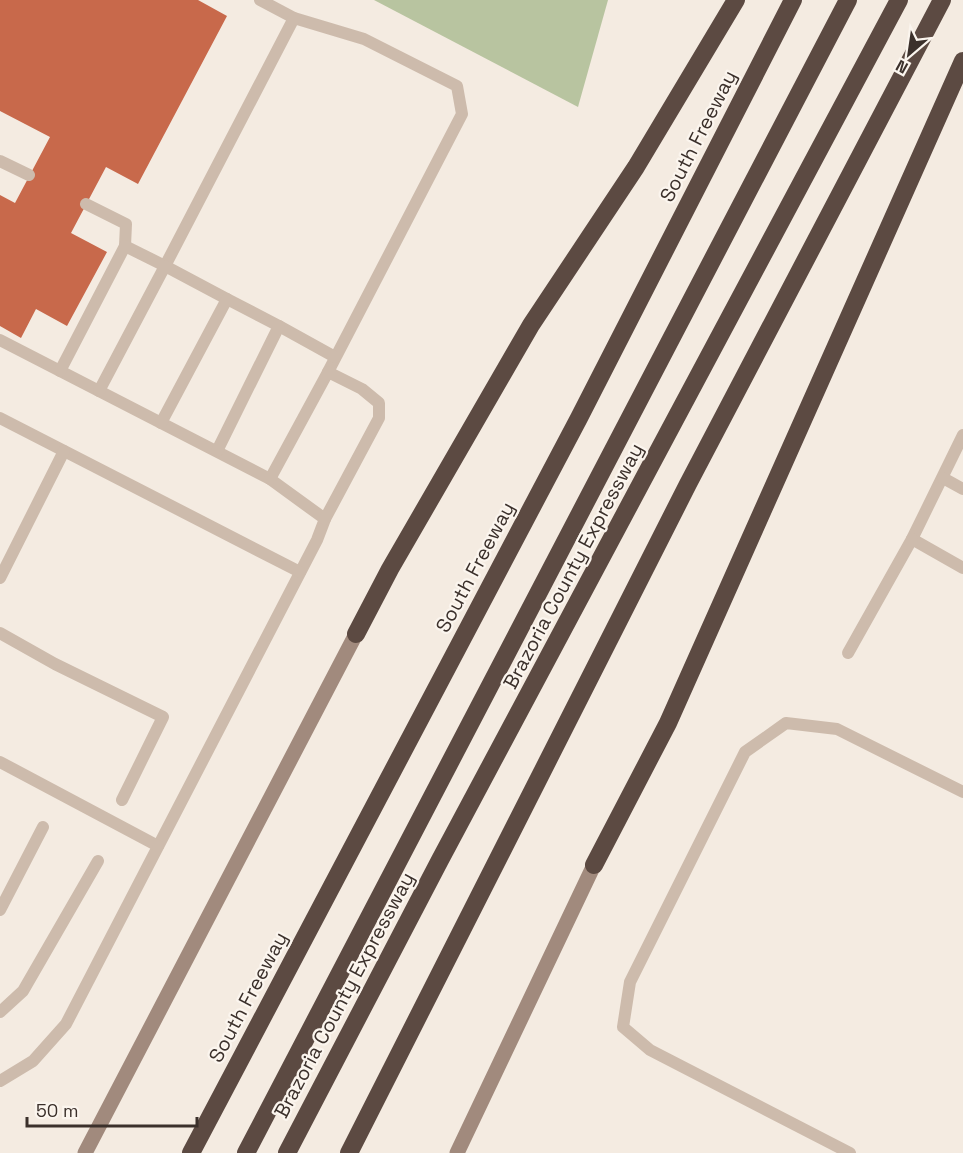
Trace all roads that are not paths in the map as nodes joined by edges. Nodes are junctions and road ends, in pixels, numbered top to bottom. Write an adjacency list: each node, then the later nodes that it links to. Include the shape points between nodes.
1 (260, 0): 7 (lane)
2 (736, 0): 35 (highway, via 636,167 531,325)
3 (794, 0): 48 (highway, South Freeway, via 579,418)
4 (848, 0): 49 (highway, Brazoria County Expressway)
5 (899, 0): 50 (highway, Brazoria County Expressway)
6 (942, 0): 51 (highway, via 688,484)
7 (294, 18): 13 (lane); 17 (lane, via 364,39 457,86 462,114)
8 (963, 61): 43 (highway, via 668,723)
9 (0, 161): 10 (lane)
10 (30, 175)
11 (86, 204): 12 (lane, via 126,224)
12 (125, 246): 13 (lane); 18 (lane)
13 (165, 266): 14 (lane); 20 (lane)
14 (227, 299): 15 (lane); 22 (lane)
15 (279, 326): 17 (lane); 25 (lane)
16 (0, 340): 18 (lane)
17 (335, 357): 19 (lane)
18 (60, 371): 20 (lane)
19 (328, 372): 27 (lane); 29 (lane, via 362,389 379,403 379,418)
20 (99, 391): 22 (lane)
21 (0, 418): 24 (lane)
22 (161, 423): 25 (lane)
23 (963, 435): 26 (lane)
24 (64, 451): 32 (lane); 33 (lane)
25 (217, 451): 27 (lane)
26 (943, 478): 28 (lane); 30 (lane)
27 (270, 479): 29 (lane)
28 (963, 489)
29 (326, 519): 32 (lane)
30 (912, 539): 31 (lane); 36 (lane)
31 (963, 568)
32 (300, 572): 41 (lane)
33 (0, 578)
34 (0, 633): 39 (lane, via 163,717)
35 (356, 634): 47 (main road)
36 (848, 653)
37 (0, 762): 41 (lane)
38 (963, 792): 53 (lane, via 837,729 786,723 746,752 630,982 623,1027 650,1050)
39 (122, 800)
40 (43, 827): 44 (lane)
41 (158, 846): 46 (lane, via 66,1024 33,1061)
42 (98, 861): 45 (lane, via 23,991)
43 (594, 865): 52 (main road)
44 (0, 910)
45 (0, 1012)
46 (0, 1081)
47 (85, 1153)
48 (191, 1153)
49 (246, 1153)
50 (287, 1153)
51 (349, 1153)
52 (457, 1153)
53 (850, 1153)

